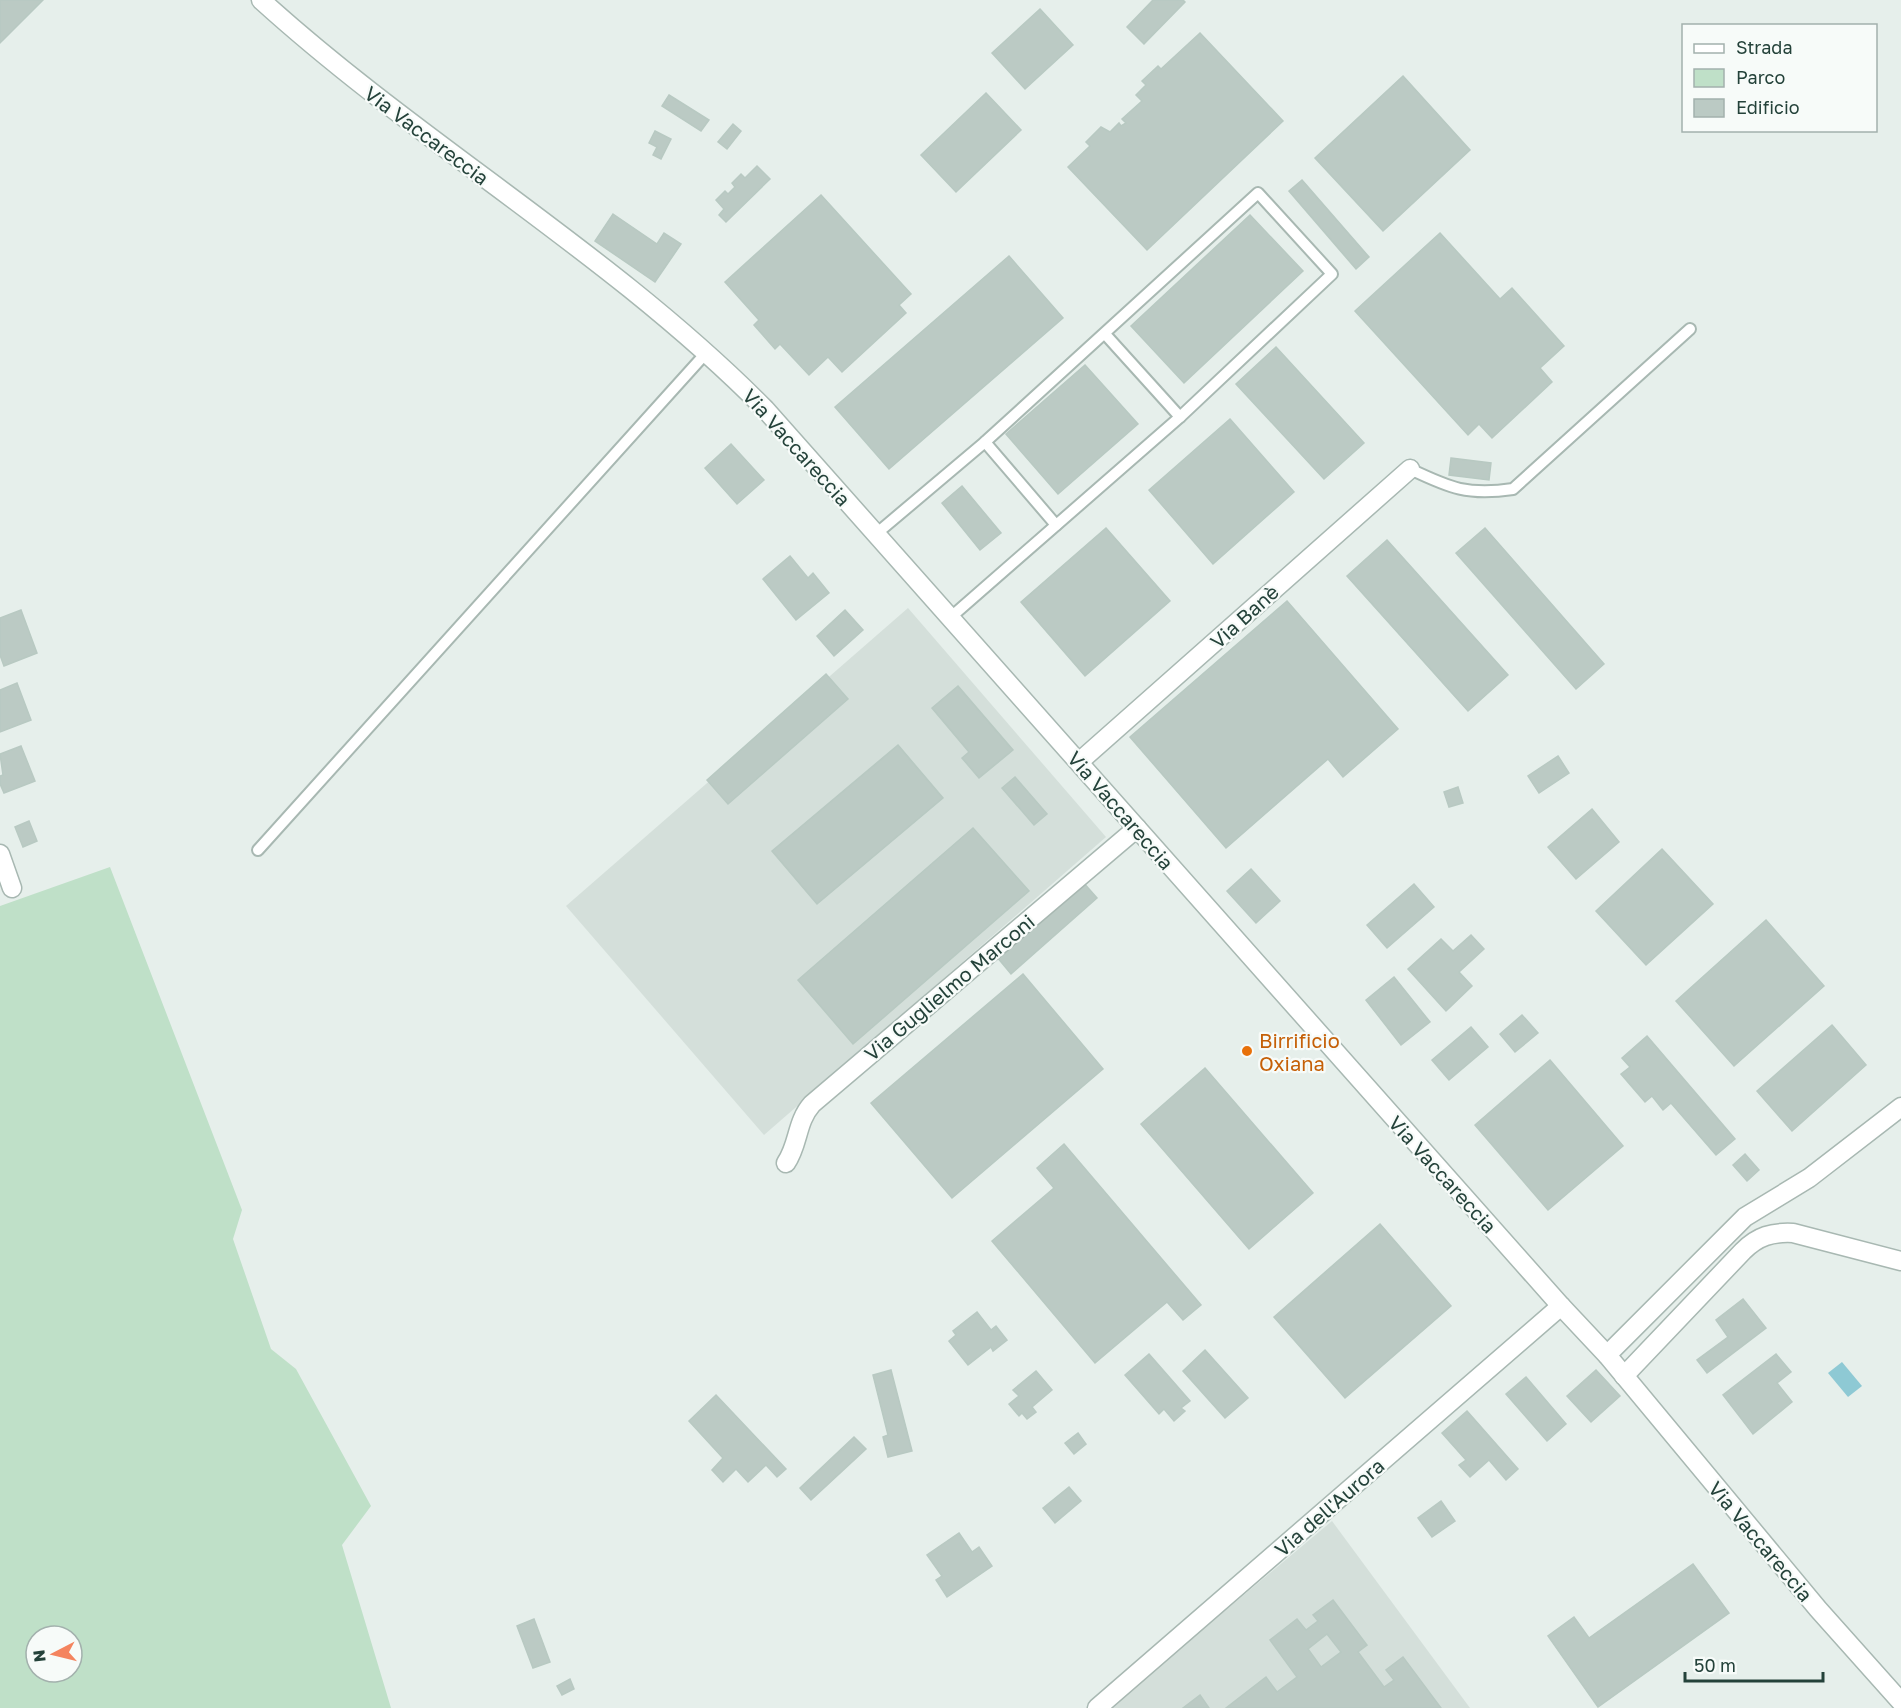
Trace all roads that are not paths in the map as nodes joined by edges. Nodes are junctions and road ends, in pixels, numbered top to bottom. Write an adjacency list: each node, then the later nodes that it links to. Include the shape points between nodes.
1 (261, 0): 4 (street, Via Vaccareccia, via 367,90 596,261)
2 (1690, 329): 7 (lane, via 1513,489 1482,494 1442,484)
3 (1105, 334): 5 (lane); 5 (lane, via 1258,193 1332,274); 6 (lane)
4 (706, 353): 9 (street, Via Vaccareccia, via 772,417); 13 (lane)
5 (1180, 417): 8 (lane)
6 (985, 442): 8 (lane); 9 (lane)
7 (1410, 469): 11 (street, Via Banè)
8 (1056, 525): 10 (lane)
9 (876, 534): 10 (street, Via Vaccareccia)
10 (951, 617): 11 (street, Via Vaccareccia)
11 (1079, 762): 12 (street, Via Vaccareccia)
12 (1137, 828): 17 (street, Via Guglielmo Marconi, via 812,1104 800,1121); 19 (street, Via Vaccareccia)
13 (258, 850)
14 (0, 854): 15 (street)
15 (12, 888)
16 (1901, 1107): 20 (street, via 1809,1178 1745,1217)
17 (786, 1163)
18 (1901, 1261): 21 (street, via 1800,1234 1761,1237)
19 (1561, 1306): 20 (street, Via Vaccareccia); 23 (street, Via dell'Aurora)
20 (1607, 1355): 21 (street, Via Vaccareccia)
21 (1624, 1376): 22 (street, Via Vaccareccia, via 1818,1609)
22 (1901, 1702)
23 (1097, 1708)

